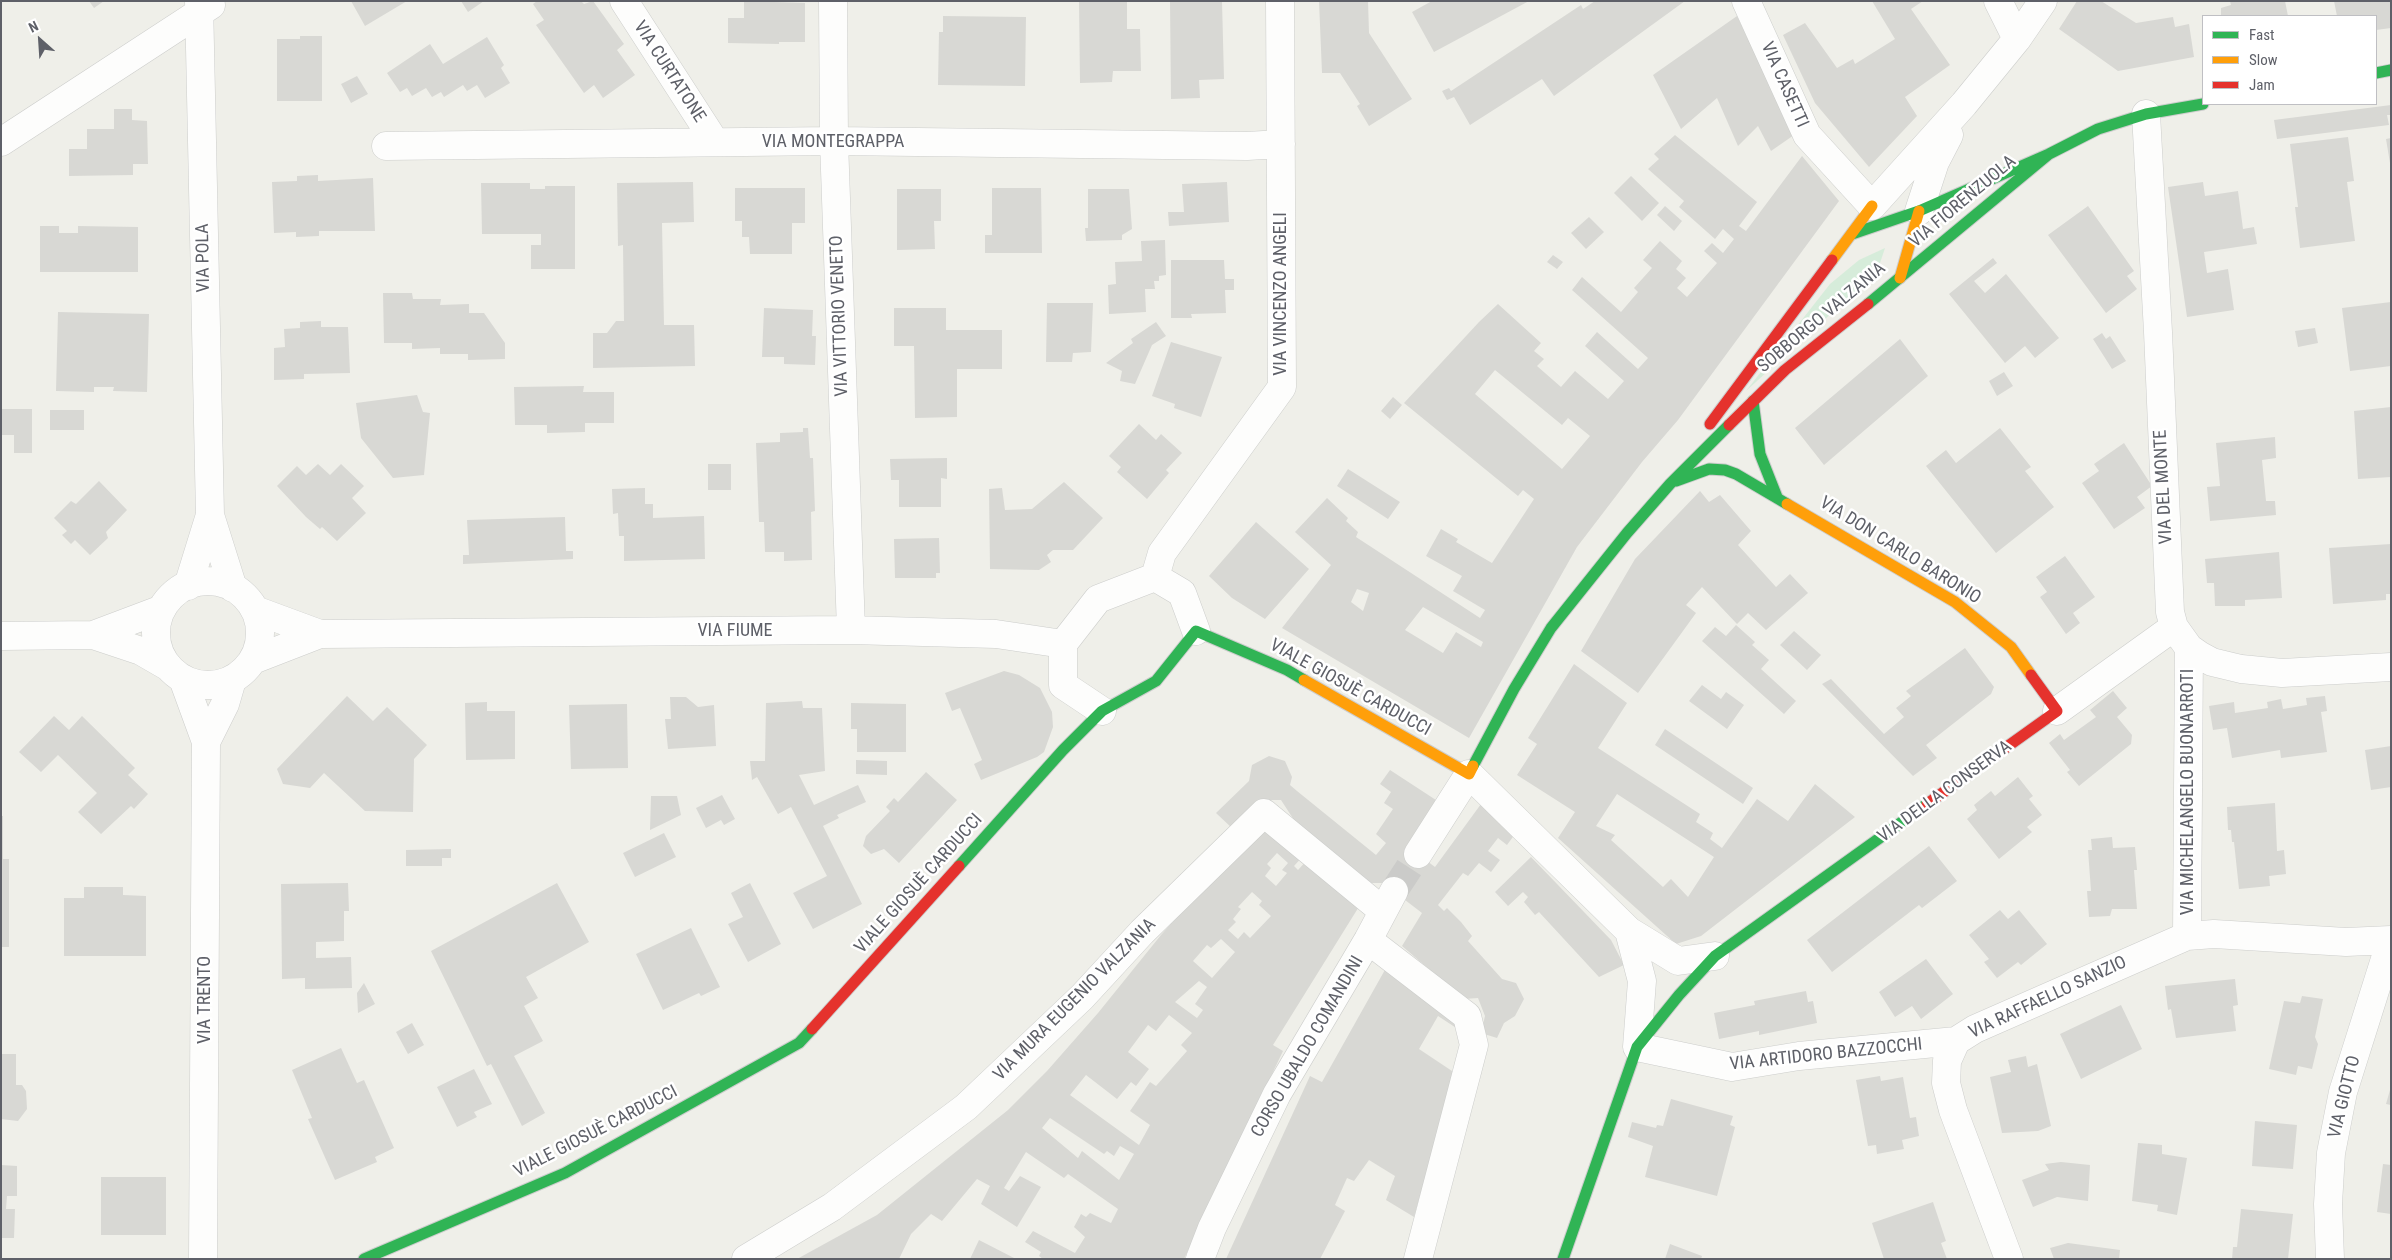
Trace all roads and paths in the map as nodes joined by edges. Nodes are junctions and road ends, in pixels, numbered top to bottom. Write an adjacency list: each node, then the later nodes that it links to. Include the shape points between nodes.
1 (624, 1): 16 (street, VIA CURTATONE)
2 (833, 1): 14 (street, VIA VITTORIO VENETO)
3 (1280, 1): 17 (street, VIA VINCENZO ANGELI)
4 (1746, 1): 20 (street, VIA CASETTI, via 1807,135)
5 (1998, 1): 8 (street)
6 (2043, 1): 8 (street)
7 (205, 5): 15 (street); 27 (street, VIA POLA)
8 (2017, 39): 11 (street)
9 (2391, 70): 10 (street)
10 (2377, 73)
11 (1964, 104): 20 (street); 21 (street, via 1935,162)
12 (2202, 104): 13 (street, VIA FIORENZUOLA)
13 (2146, 114): 19 (street, VIA FIORENZUOLA, via 2098,129); 38 (street, VIA DEL MONTE, via 2170,612)
14 (834, 141): 16 (street, VIA MONTEGRAPPA); 17 (street, VIA MONTEGRAPPA); 33 (street, VIA VITTORIO VENETO)
15 (1, 142)
16 (715, 142): 18 (street, VIA MONTEGRAPPA)
17 (1281, 144): 28 (street, VIA VINCENZO ANGELI, via 1282,387 1162,552)
18 (386, 146)
19 (2049, 154): 21 (street, VIA FIORENZUOLA); 23 (street, VIA FIORENZUOLA)
20 (1872, 206): 22 (street, SOBBORGO VALZANIA)
21 (1919, 211): 22 (street); 23 (street, SOBBORGO VALZANIA)
22 (1852, 234): 25 (street, SOBBORGO VALZANIA, via 1702,434)
23 (1900, 278): 24 (street, SOBBORGO VALZANIA, via 1785,370)
24 (1753, 401): 25 (street, SOBBORGO VALZANIA); 26 (street, via 1760,454)
25 (1670, 484): 26 (street, VIA DON CARLO BARONIO, via 1709,469 1725,470); 47 (street, SOBBORGO VALZANIA, via 1551,628 1514,688)
26 (1777, 497): 45 (street, VIA DON CARLO BARONIO, via 1955,602 2011,647)
27 (210, 515): 29 (street); 30 (street)
28 (1155, 577): 34 (street, via 1182,593); 39 (street, via 1098,600)
29 (188, 586): 30 (street, via 203,581); 31 (street, via 173,595)
30 (233, 588): 32 (street, via 246,597)
31 (162, 609): 36 (street); 42 (street, via 156,638 160,653)
32 (255, 610): 35 (street); 40 (street, via 260,626 260,644)
33 (851, 630): 35 (street, VIA FIUME); 39 (street, VIA FIUME, via 996,634)
34 (1196, 631): 44 (street, VIALE GIOSUÈ CARDUCCI, via 1156,681); 47 (street, VIALE GIOSUÈ CARDUCCI, via 1287,670)
35 (320, 634): 40 (street)
36 (93, 635): 37 (street); 42 (street, via 140,651)
37 (1, 636)
38 (2181, 637): 41 (street, via 2212,662 2241,669 2282,673); 45 (street, VIA DELLA CONSERVA); 51 (street, VIA MICHELANGELO BUONARROTI)
39 (1063, 644): 44 (street, via 1063,685)
40 (253, 660): 43 (street)
41 (2391, 667)
42 (175, 673): 43 (street, via 199,685 216,685); 46 (street)
43 (232, 680): 46 (street, via 225,704)
44 (1102, 711): 58 (street, VIALE GIOSUÈ CARDUCCI, via 1063,750 799,1043 565,1173)
45 (2057, 711): 54 (street, VIA DELLA CONSERVA)
46 (206, 742): 57 (street, VIA TRENTO)
47 (1469, 774): 48 (street); 50 (street)
48 (1418, 854)
49 (1388, 901): 52 (street, CORSO UBALDO COMANDINI); 59 (street, VIA MURA EUGENIO VALZANIA, via 1264,813 1142,932 1082,997 966,1107 832,1207)
50 (1629, 931): 54 (street, via 1678,961); 56 (street, via 1642,981)
51 (2186, 936): 53 (street, VIA RAFFAELLO SANZIO, via 2214,934 2354,942); 55 (street, VIA RAFFAELLO SANZIO, via 1975,1029)
52 (1368, 940): 60 (street, CORSO UBALDO COMANDINI, via 1277,1094); 61 (street, via 1467,1016 1474,1045)
53 (2391, 940): 64 (street, VIA GIOTTO, via 2343,1092 2333,1144 2328,1204)
54 (1715, 956): 56 (street, VIA DELLA CONSERVA)
55 (1956, 1041): 56 (street, VIA ARTIDORO BAZZOCCHI, via 1799,1056 1732,1067); 63 (street, VIA RAFFAELLO SANZIO, via 1947,1061 1946,1083 1953,1110)
56 (1637, 1047): 62 (street, VIA DELLA CONSERVA)
57 (203, 1259)
58 (364, 1259)
59 (746, 1259)
60 (1200, 1259)
61 (1418, 1259)
62 (1563, 1259)
63 (2010, 1259)
64 (2330, 1259)

